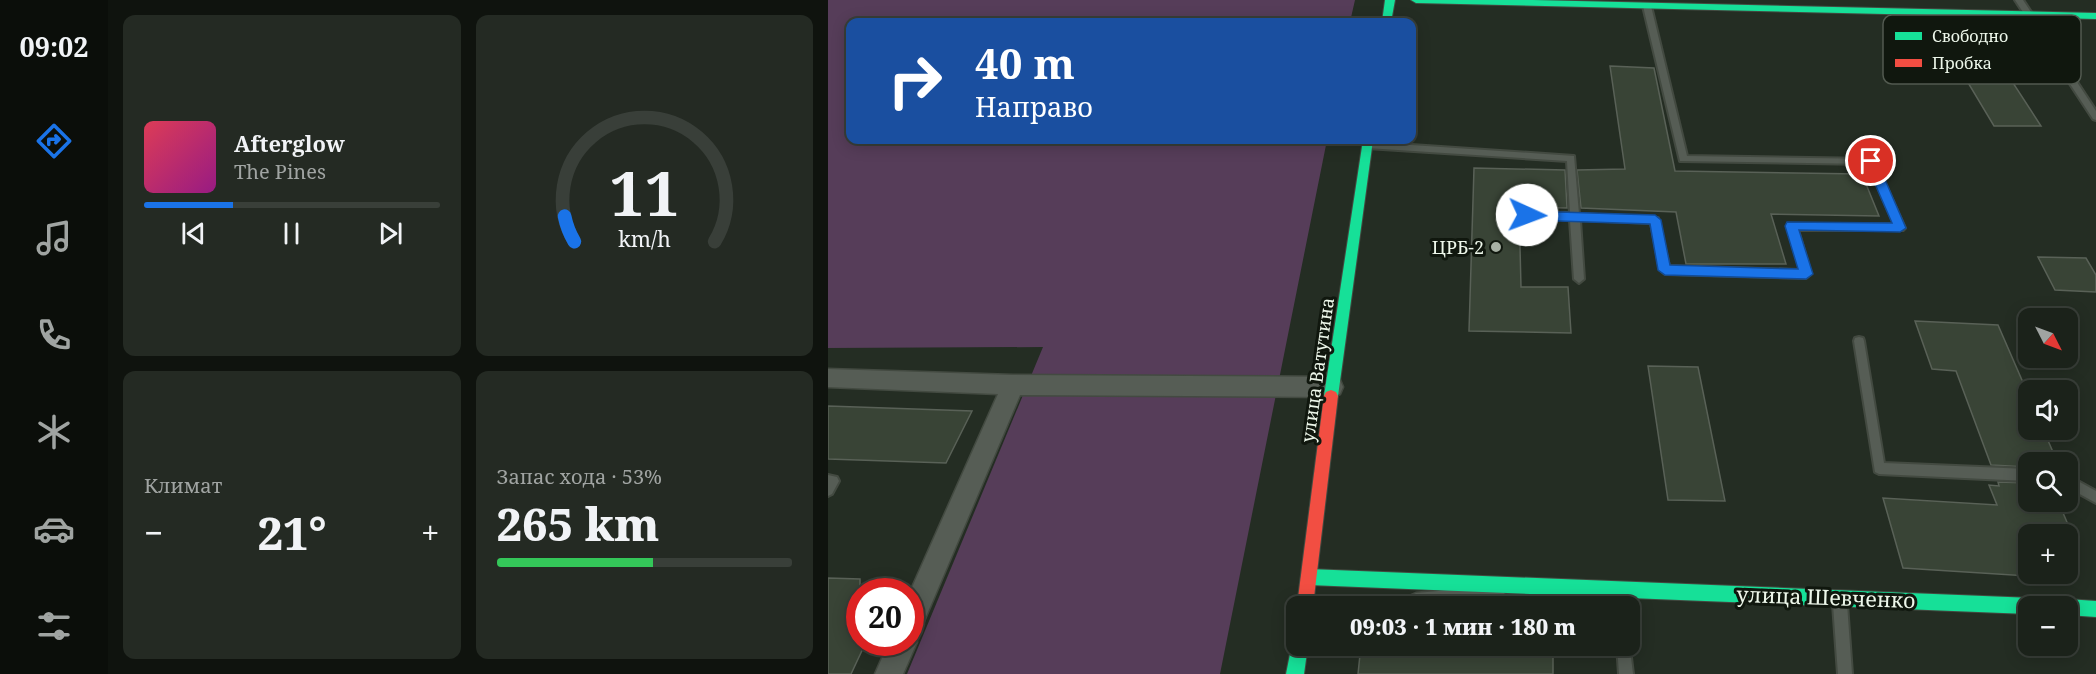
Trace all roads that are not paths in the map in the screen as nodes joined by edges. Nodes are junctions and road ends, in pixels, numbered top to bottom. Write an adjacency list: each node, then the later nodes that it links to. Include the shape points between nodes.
1 (1390, 0): 10 (street)
2 (1416, 0): 5 (street)
3 (2019, 0): 6 (lane)
4 (1720, 4): 5 (street); 6 (street)
5 (1647, 6): 16 (lane, via 1683,159 1871,161 1900,228 1792,226 1806,274 1665,270 1655,220)
6 (2030, 14): 7 (street)
7 (2063, 15)
8 (2081, 16): 9 (street)
9 (2096, 16)
10 (1388, 18)
11 (2075, 84): 12 (lane)
12 (2096, 117)
13 (1368, 144): 21 (street, улица Ватутина)
14 (1393, 144): 16 (lane, via 1571,158)
15 (1527, 215): 16 (lane)
16 (1576, 217): 17 (lane)
17 (1579, 279)
18 (1859, 341): 22 (lane, via 1879,468)
19 (828, 378): 20 (street)
20 (1013, 385): 21 (street); 28 (street)
21 (1332, 387): 27 (street, улица Ватутина)
22 (2018, 475)
23 (828, 481): 25 (lane, via 833,482)
24 (2078, 487): 26 (lane)
25 (828, 490)
26 (2096, 497)
27 (1309, 578): 29 (street, улица Ватутина); 30 (street, улица Шевченко)
28 (924, 592)
29 (1306, 596)
30 (1604, 596)
31 (1640, 597): 33 (street, улица Шевченко)
32 (1640, 597): 34 (street, улица Шевченко)
33 (1839, 598): 35 (street, улица Шевченко); 44 (lane)
34 (2018, 606)
35 (2018, 606)
36 (2078, 608): 37 (street)
37 (2096, 609)
38 (897, 656): 41 (street)
39 (1297, 656): 42 (street)
40 (1625, 656): 43 (lane)
41 (889, 674)
42 (1295, 674)
43 (1626, 674)
44 (1845, 674)

